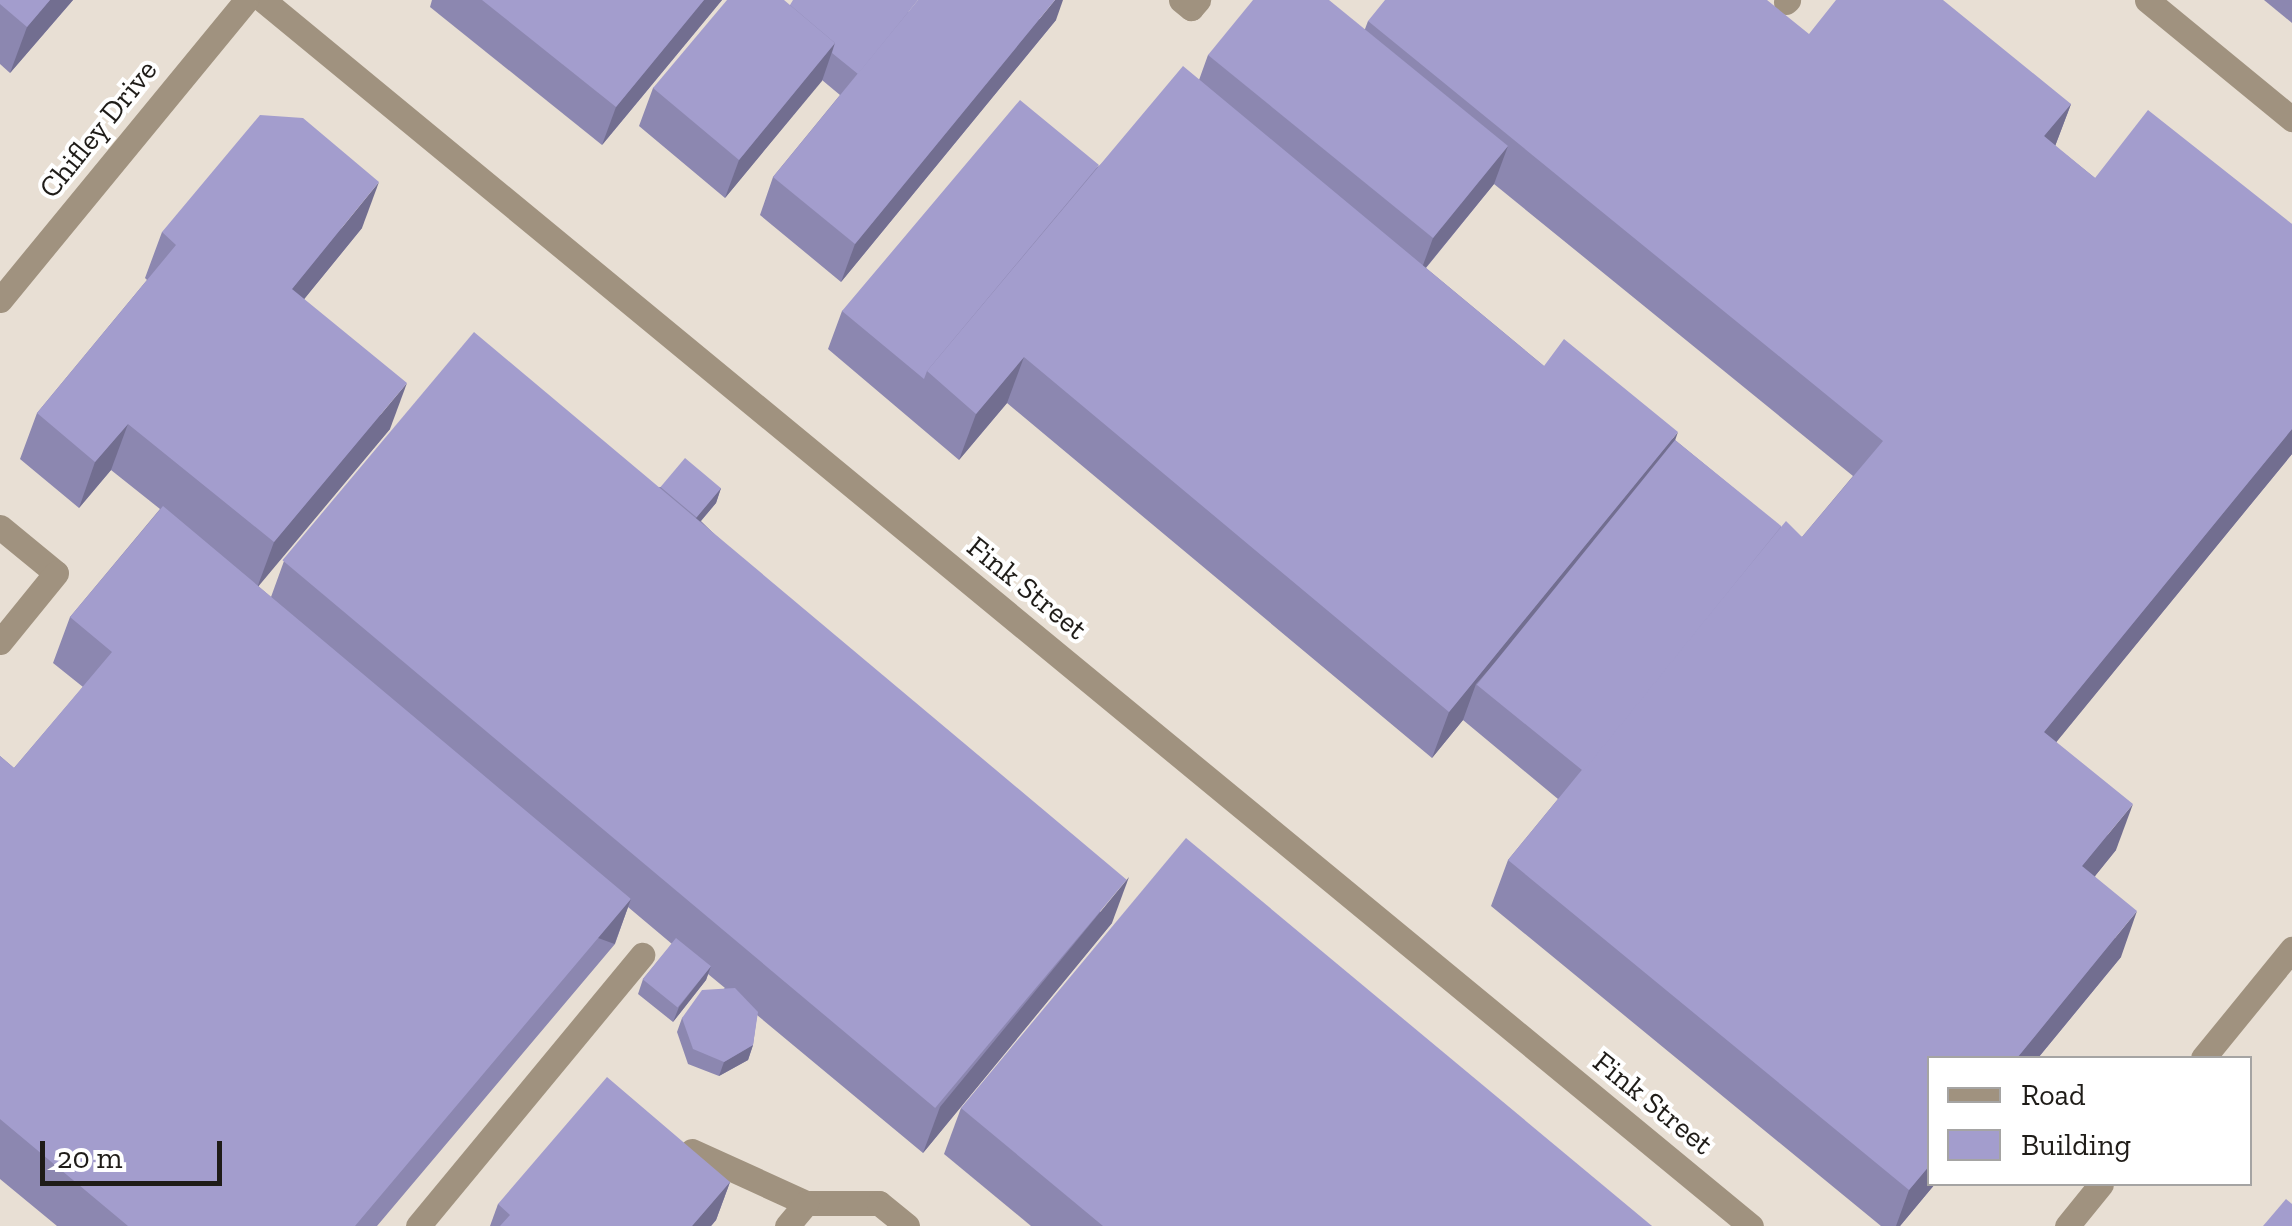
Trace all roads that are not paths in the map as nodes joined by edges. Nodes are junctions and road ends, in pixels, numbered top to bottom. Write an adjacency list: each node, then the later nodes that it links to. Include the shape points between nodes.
1 (246, 0): 7 (street, Chifley Drive)
2 (262, 0): 19 (street, Fink Street)
3 (1182, 0): 4 (street, via 1191,8)
4 (1198, 0)
5 (2147, 0): 6 (street)
6 (2292, 119)
7 (0, 300)
8 (0, 527): 9 (street, via 56,572)
9 (0, 642)
10 (2292, 949): 12 (street)
11 (642, 955): 16 (street)
12 (2205, 1056)
13 (692, 1152): 15 (street)
14 (2099, 1186): 20 (street)
15 (806, 1203): 17 (street); 18 (street, via 879,1202)
16 (418, 1226)
17 (787, 1226)
18 (908, 1226)
19 (1751, 1226)
20 (2067, 1226)

